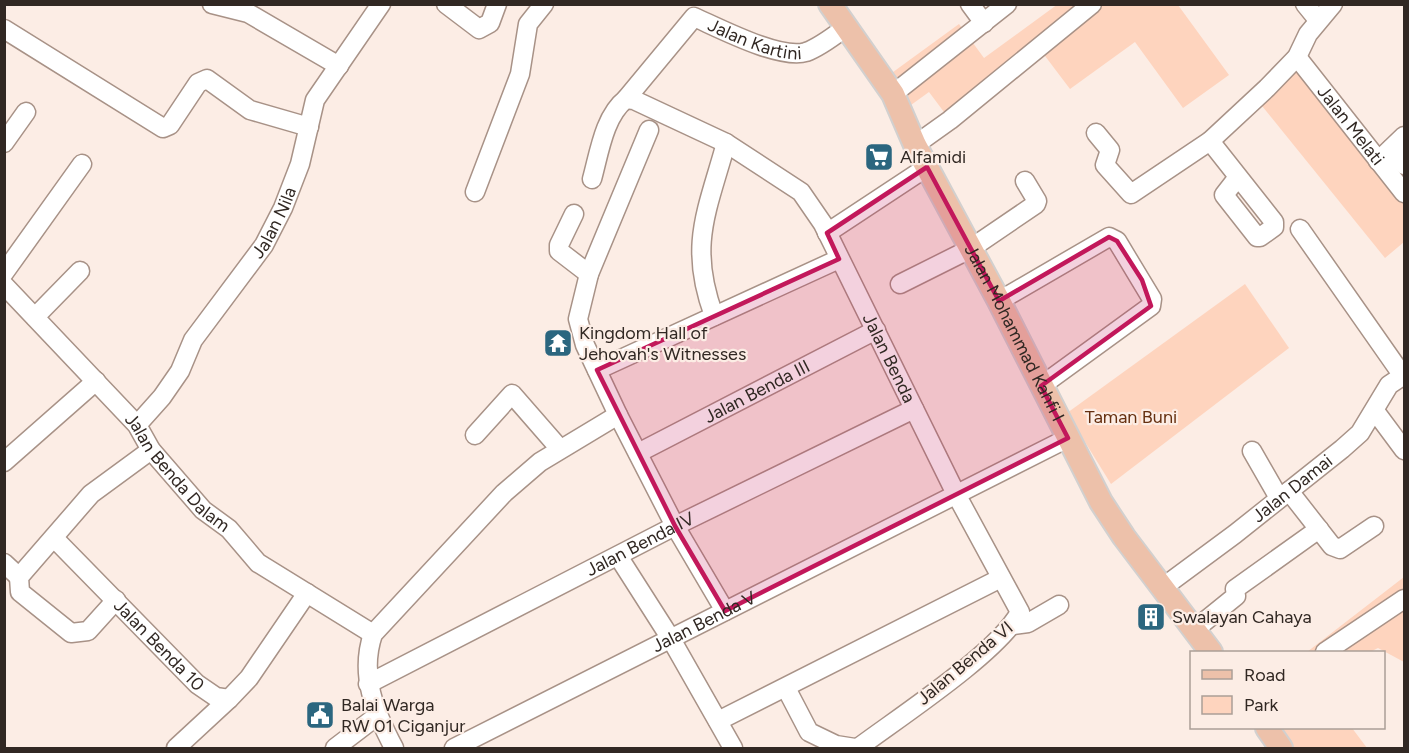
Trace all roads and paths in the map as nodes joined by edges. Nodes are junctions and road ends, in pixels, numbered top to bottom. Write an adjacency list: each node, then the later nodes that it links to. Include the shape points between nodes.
1 (212, 4): 17 (street, via 248,13)
2 (381, 4): 17 (street, Jalan Nila)
3 (446, 4): 4 (street, via 479,29 490,22)
4 (497, 4)
5 (544, 4): 35 (street, via 528,24 520,74)
6 (830, 4): 14 (main road, Jalan Mohammad Kahfi I)
7 (970, 4): 13 (street)
8 (1007, 4): 13 (street)
9 (1092, 4): 27 (street)
10 (1305, 4): 12 (street)
11 (1333, 4): 12 (street)
12 (1318, 20): 16 (street)
13 (984, 23): 18 (street)
14 (846, 27): 18 (main road, Jalan Mohammad Kahfi I); 19 (street, Jalan Kartini, via 805,52 795,52 756,44 694,17)
15 (4, 29): 21 (street, via 163,128 171,125 198,84 207,79 250,110)
16 (1297, 57): 24 (street); 28 (street, Jalan Melati)
17 (339, 66): 21 (street, Jalan Nila, via 315,100)
18 (893, 94): 27 (main road, Jalan Mohammad Kahfi I)
19 (626, 99): 26 (street, Jalan Benda, via 658,109); 33 (street, via 605,132)
20 (26, 112): 25 (street)
21 (309, 127): 58 (street, Jalan Nila, via 300,164 264,245 193,340 180,371 162,397)
22 (649, 130): 44 (street)
23 (1096, 133): 24 (street, via 1110,150 1105,165 1131,194)
24 (1210, 141): 32 (street)
25 (4, 143)
26 (726, 143): 39 (street, Jalan Benda, via 801,192); 48 (street, via 700,235 700,265)
27 (915, 145): 31 (main road, Jalan Mohammad Kahfi I)
28 (1391, 149): 30 (street); 36 (street, Jalan Melati)
29 (82, 164): 43 (street)
30 (1404, 165)
31 (927, 167): 39 (street); 40 (main road, Jalan Mohammad Kahfi I)
32 (1238, 177)
33 (592, 179)
34 (1024, 181): 40 (street, via 1036,204)
35 (475, 192)
36 (1404, 193)
37 (573, 214): 44 (street, via 559,251)
38 (1300, 229): 52 (street)
39 (827, 233): 41 (street, Jalan Benda)
40 (970, 249): 45 (street); 47 (main road, Jalan Mohammad Kahfi I)
41 (838, 259): 48 (street); 50 (street, Jalan Benda)
42 (80, 271): 49 (street)
43 (4, 273)
44 (589, 273): 51 (street, via 578,319)
45 (900, 284)
46 (8, 296): 49 (street, Jalan Benda Dalam)
47 (999, 301): 54 (main road, Jalan Mohammad Kahfi I); 54 (street, via 1109,237 1117,240 1152,299 1151,306)
48 (714, 316): 51 (street)
49 (35, 317): 53 (street, Jalan Benda Dalam)
50 (876, 330): 55 (street, Jalan Benda); 65 (street, Jalan Benda III)
51 (597, 370): 57 (street)
52 (1404, 375): 56 (street, Jalan Damai, via 1379,397)
53 (96, 381): 58 (street, Jalan Benda Dalam); 66 (street)
54 (1041, 386): 60 (main road, Jalan Mohammad Kahfi I)
55 (914, 409): 67 (street, Jalan Benda); 69 (street, Jalan Benda IV)
56 (1375, 411): 63 (street); 68 (street, Jalan Damai, via 1360,433)
57 (618, 415): 61 (street); 65 (street)
58 (137, 425): 62 (street, Jalan Benda Dalam)
59 (475, 435): 61 (street, via 512,394)
60 (1068, 438): 67 (street); 77 (main road, Jalan Mohammad Kahfi I, via 1101,502)
61 (560, 449): 85 (street, via 504,493)
62 (152, 450): 72 (street, via 91,494); 78 (street, Jalan Benda Dalam, via 202,510 229,529 258,563)
63 (1404, 450)
64 (1252, 451): 68 (street)
65 (638, 453): 69 (street)
66 (4, 462)
67 (956, 495): 76 (street, Jalan Benda VI); 82 (street, Jalan Benda V)
68 (1284, 495): 71 (street); 77 (street, Jalan Damai)
69 (675, 526): 73 (street, Jalan Benda IV); 82 (street)
70 (1374, 526): 71 (street, via 1340,549 1332,546)
71 (1319, 529): 84 (street, via 1235,589 1236,596)
72 (54, 538): 75 (street); 80 (street, Jalan Benda 10)
73 (618, 556): 86 (street); 89 (street, Jalan Benda IV)
74 (4, 563): 75 (street)
75 (19, 577): 80 (street, via 20,592 71,633 88,631)
76 (1001, 578): 83 (street, Jalan Benda VI, via 1020,612); 90 (street)
77 (1162, 588): 84 (main road, Jalan Mohammad Kahfi I)
78 (307, 593): 85 (street, Jalan Benda Dalam); 91 (street, via 249,678)
79 (1404, 599): 88 (street)
80 (116, 600): 91 (street, Jalan Benda 10, via 196,684 216,697)
81 (1059, 605): 83 (street, via 1028,622)
82 (725, 611): 86 (street, Jalan Benda V)
83 (1013, 625): 100 (street, Jalan Benda VI, via 970,663)
84 (1194, 630): 87 (main road, Jalan Mohammad Kahfi I)
85 (373, 634): 89 (street)
86 (671, 639): 93 (street); 98 (street, Jalan Benda V)
87 (1210, 651)
88 (1326, 651)
89 (368, 684): 92 (street)
90 (786, 688): 93 (street); 100 (street, Jalan Benda VI, via 809,732 836,745)
91 (229, 699): 95 (street)
92 (376, 716): 96 (street); 97 (street)
93 (718, 721): 99 (street)
94 (1268, 729): 101 (main road)
95 (176, 748)
96 (335, 748)
97 (394, 748)
98 (454, 748)
99 (733, 748)
100 (857, 748)
101 (1281, 748)

